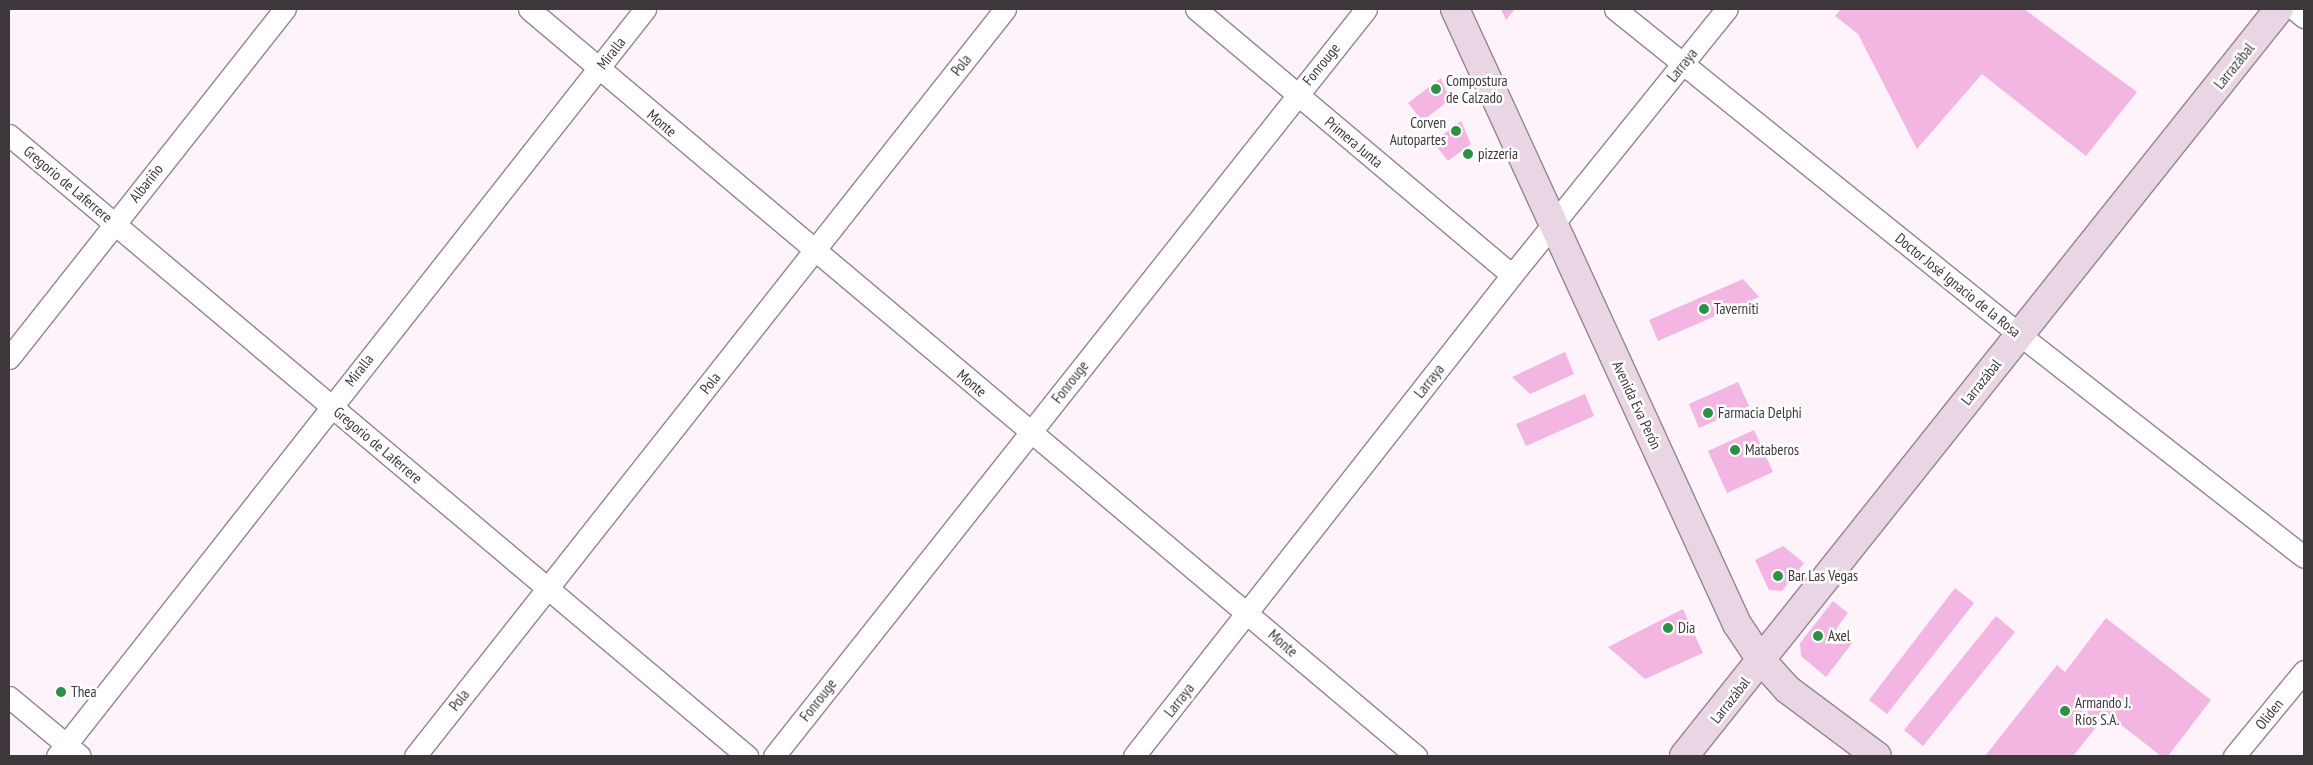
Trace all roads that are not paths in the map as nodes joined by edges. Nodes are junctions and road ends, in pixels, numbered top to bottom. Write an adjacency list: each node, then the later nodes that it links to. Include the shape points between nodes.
1 (284, 9): 17 (street, Albariño)
2 (529, 9): 14 (street, Monte)
3 (645, 9): 14 (street, Miralla)
4 (1005, 9): 19 (street, Pola)
5 (1196, 9): 15 (street, Primera Junta)
6 (1366, 9): 15 (street, Fonrouge)
7 (1455, 9): 18 (street, Avenida Eva Perón)
8 (1615, 9): 13 (street, Doctor José Ignacio de la Rosa)
9 (1727, 9): 13 (street, Larraya)
10 (2279, 9): 21 (street, Larrazábal)
11 (2294, 9): 12 (street)
12 (2304, 17)
13 (1683, 64): 18 (street, Larraya); 21 (street, Doctor José Ignacio de la Rosa)
14 (598, 69): 19 (street, Monte); 23 (street, Miralla)
15 (1296, 94): 20 (street, Primera Junta); 24 (street, Fonrouge)
16 (9, 135): 17 (street, Gregorio de Laferrere)
17 (114, 223): 22 (street, Albariño); 23 (street, Gregorio de Laferrere)
18 (1554, 223): 20 (street, Larraya); 28 (street, Avenida Eva Perón, via 1737,624)
19 (814, 251): 24 (street, Monte); 26 (street, Pola)
20 (1512, 275): 27 (street, Larraya)
21 (2020, 335): 25 (street, Doctor José Ignacio de la Rosa); 28 (street, Larrazábal)
22 (9, 358)
23 (331, 406): 26 (street, Gregorio de Laferrere); 31 (street, Miralla)
24 (1031, 432): 27 (street, Monte); 34 (street, Fonrouge)
25 (2304, 557)
26 (546, 588): 32 (street, Pola); 33 (street, Gregorio de Laferrere)
27 (1248, 613): 35 (street, Larraya); 36 (street, Monte)
28 (1761, 660): 37 (street, Larrazábal); 38 (street, Avenida Eva Perón, via 1787,689)
29 (2304, 671): 39 (street, Oliden)
30 (9, 697): 31 (street)
31 (68, 752)
32 (415, 756)
33 (746, 756)
34 (774, 756)
35 (1134, 756)
36 (1416, 756)
37 (1684, 756)
38 (1877, 756)
39 (2234, 756)

